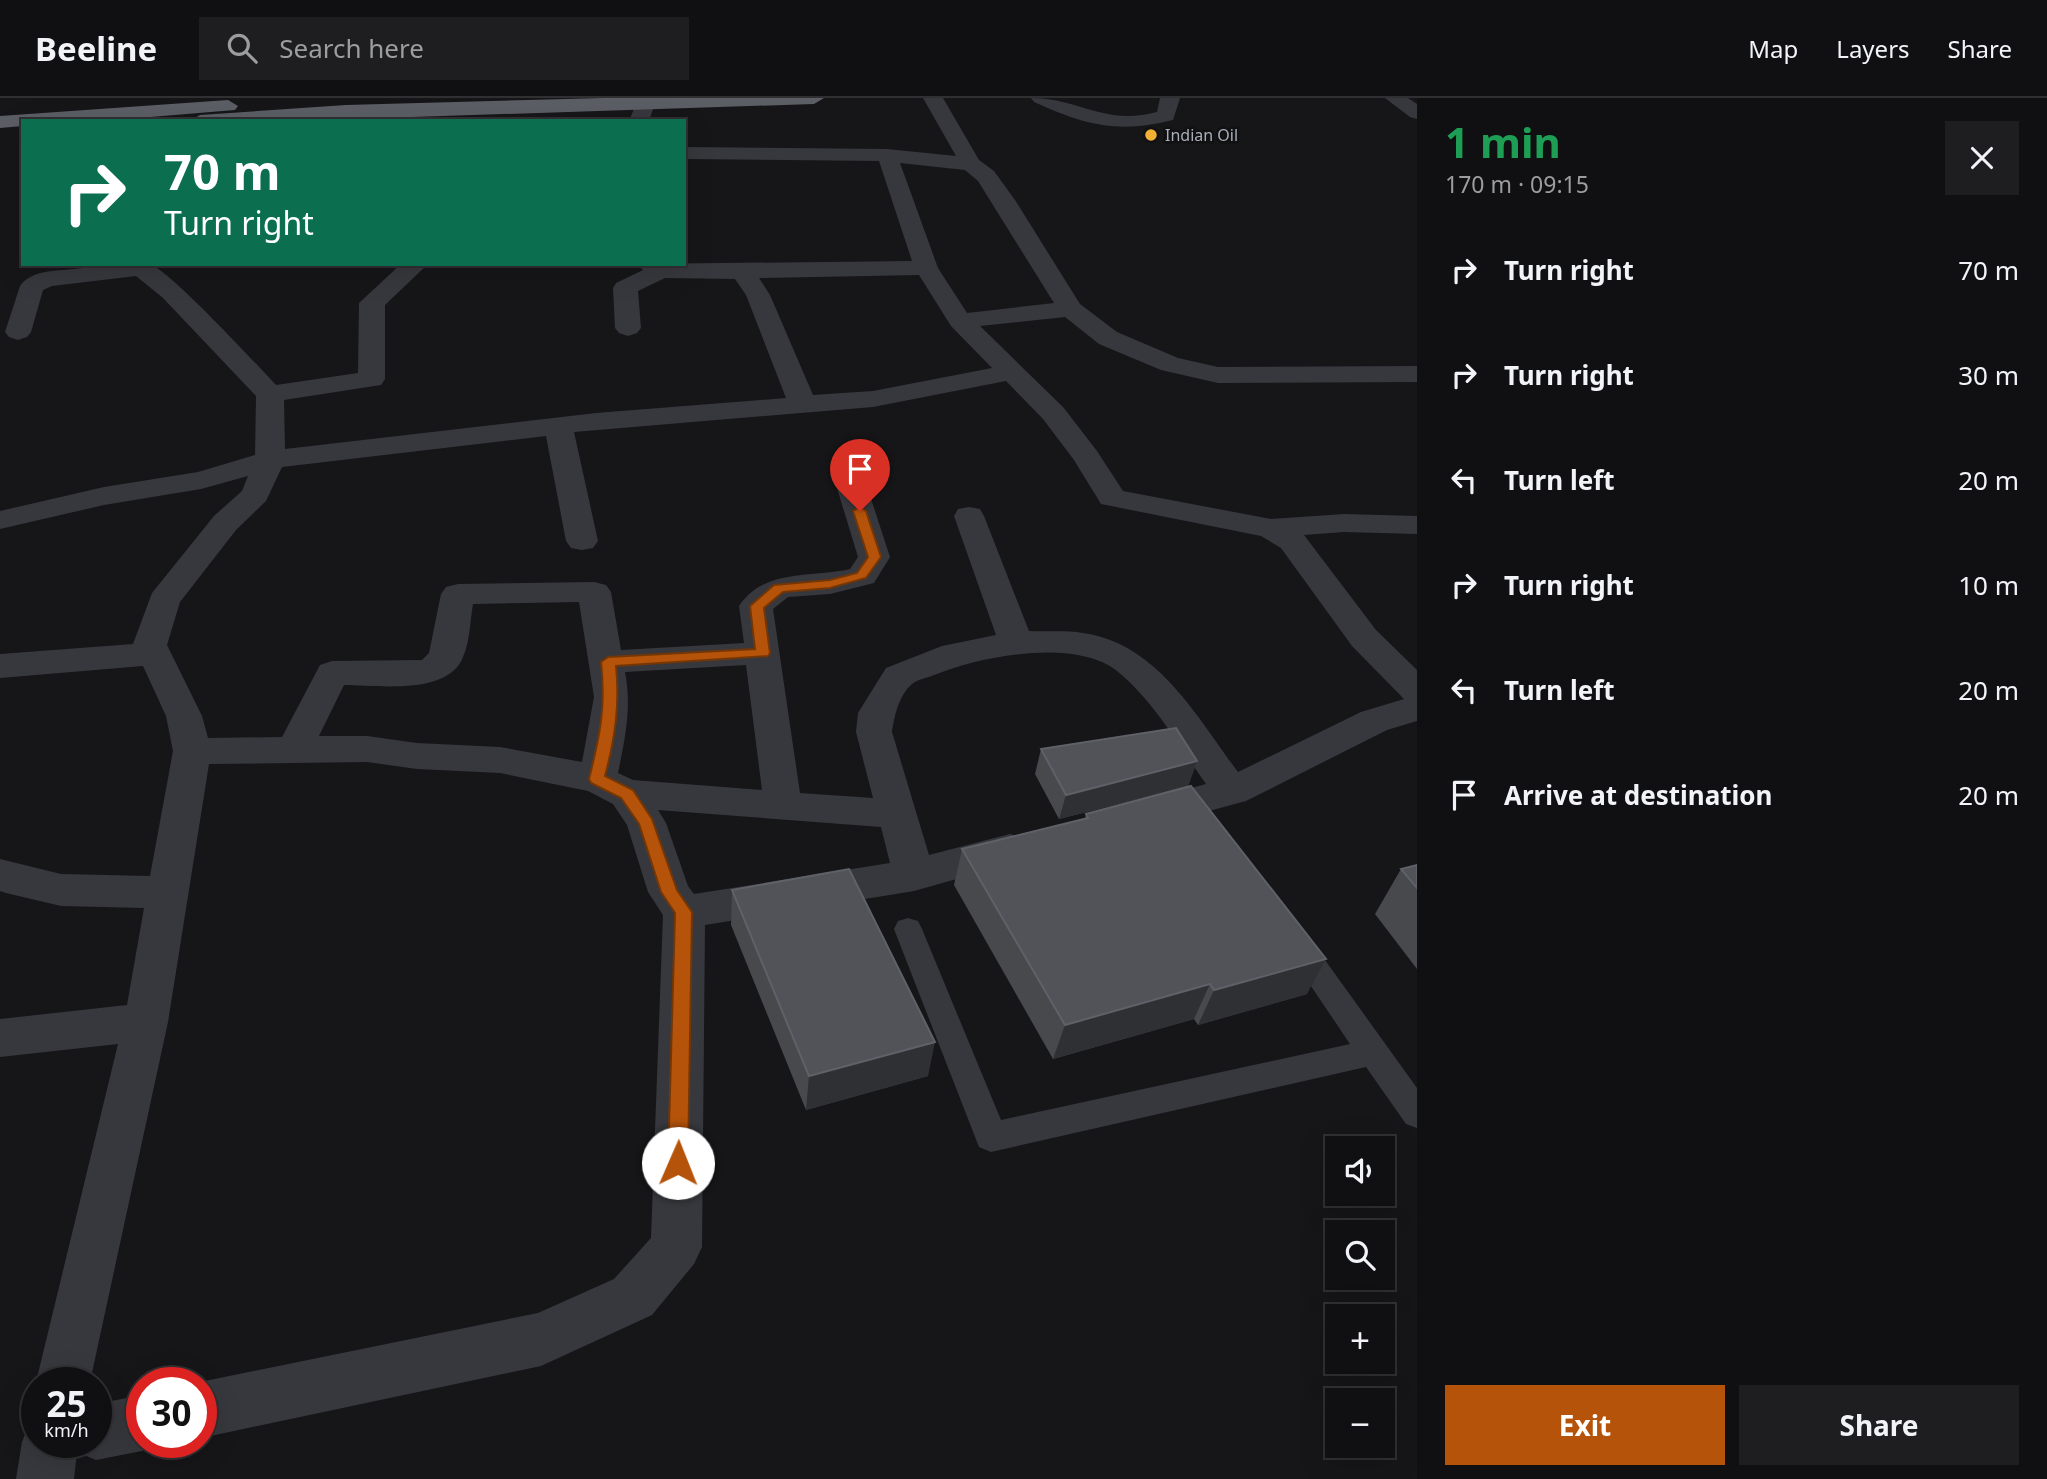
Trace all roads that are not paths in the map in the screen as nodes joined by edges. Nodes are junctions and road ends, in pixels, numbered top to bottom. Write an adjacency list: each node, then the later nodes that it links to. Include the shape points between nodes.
1 (377, 98): 7 (highway)
2 (814, 98): 8 (highway)
3 (933, 98): 19 (street)
4 (1041, 98): 5 (street, via 1087,118 1142,124 1166,116)
5 (1170, 98)
6 (1395, 98): 9 (street)
7 (220, 102): 11 (highway)
8 (642, 112): 10 (highway)
9 (1417, 113)
10 (335, 116): 12 (highway)
11 (33, 119)
12 (254, 119)
13 (21, 120): 14 (highway)
14 (0, 122)
15 (21, 136): 16 (highway)
16 (0, 138)
17 (686, 153): 18 (street)
18 (887, 155): 19 (street); 23 (street)
19 (971, 164): 25 (street, via 1007,205)
20 (138, 266): 28 (street, via 47,279 32,286); 31 (street, via 172,293)
21 (414, 266): 31 (street, via 372,303 371,379)
22 (655, 268): 24 (street); 27 (street, via 625,288)
23 (926, 268): 24 (street); 26 (street)
24 (743, 272): 32 (street, via 758,295)
25 (1070, 309): 26 (street); 30 (street, via 1108,338 1170,364 1217,374)
26 (960, 321): 29 (street)
27 (628, 328)
28 (18, 332)
29 (1012, 372): 32 (street, via 873,399); 39 (street, via 1070,435 1112,498)
30 (1417, 374)
31 (270, 394): 34 (street)
32 (803, 404): 33 (street)
33 (558, 425): 34 (street); 40 (street)
34 (270, 460): 37 (street, via 201,480); 44 (street, via 255,495 225,523 164,600 150,645)
35 (845, 466): 43 (street, via 874,557 862,576 779,588 757,606)
36 (969, 516): 42 (street)
37 (0, 520)
38 (1417, 525): 39 (street)
39 (1271, 528): 48 (street, via 1292,541 1364,638)
40 (582, 541)
41 (0, 640): 45 (street)
42 (1016, 642): 53 (street, via 1083,644 1128,662 1165,700); 55 (street, via 954,654 899,676 876,713 874,732)
43 (762, 653): 46 (street); 54 (street)
44 (155, 654): 45 (street); 51 (street, via 184,716)
45 (75, 659): 47 (street)
46 (608, 662): 50 (street, via 594,592 458,594 446,657 433,670 332,673); 52 (street)
47 (0, 666)
48 (1417, 691)
49 (1417, 708): 53 (street, via 1374,721)
50 (294, 749): 51 (street); 52 (street, via 367,749 500,761)
51 (192, 751): 60 (street)
52 (612, 786): 54 (street); 61 (street, via 646,823 669,892)
53 (1232, 791): 56 (street)
54 (783, 806): 55 (street)
55 (898, 814): 59 (street)
56 (1112, 822)
57 (1046, 840): 59 (street)
58 (0, 874): 60 (street, via 68,892)
59 (914, 875): 61 (street)
60 (168, 892): 64 (street)
61 (684, 912): 69 (street, via 676,1247 633,1297 541,1339)
62 (1278, 916): 66 (lane)
63 (908, 929): 66 (lane, via 991,1138)
64 (146, 1022): 65 (street); 68 (street)
65 (0, 1038)
66 (1373, 1052): 67 (lane)
67 (1417, 1114)
68 (66, 1367)
69 (217, 1407)
70 (48, 1458): 71 (street)
71 (45, 1479)

